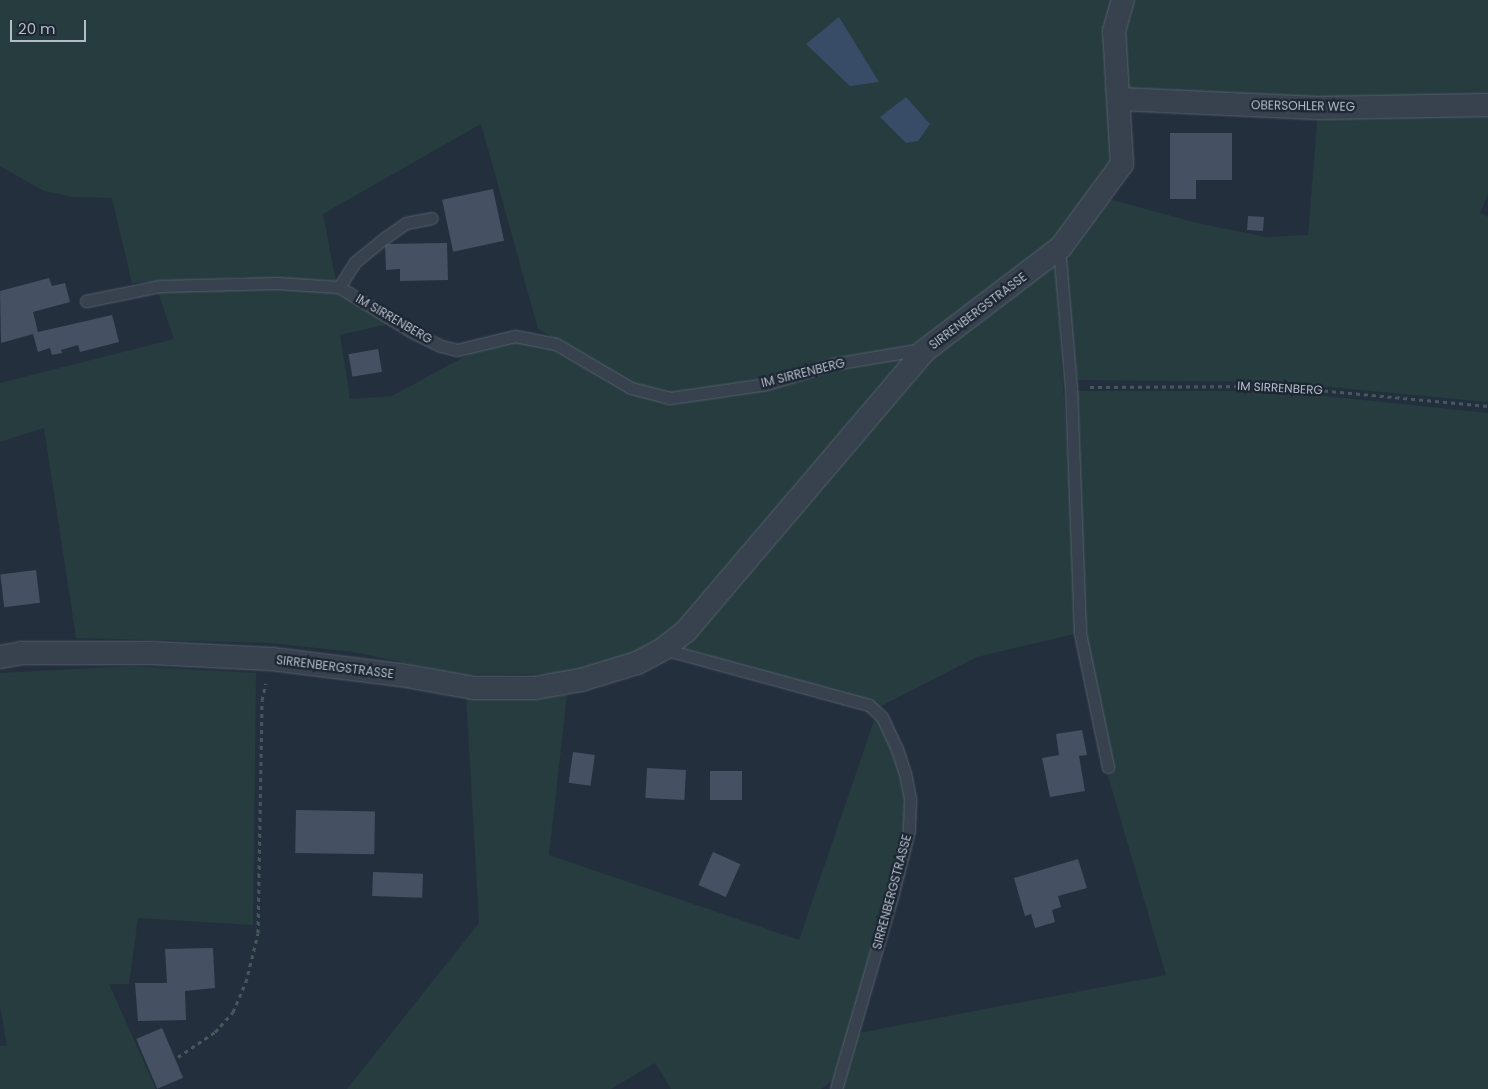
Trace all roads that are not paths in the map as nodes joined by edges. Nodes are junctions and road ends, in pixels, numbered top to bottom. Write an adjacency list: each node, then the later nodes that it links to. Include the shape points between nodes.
1 (1123, 0): 2 (street, SIRRENBERGSTRASSE, via 1114,31)
2 (1119, 99): 3 (street, OBERSOHLER WEG, via 1325,108); 5 (street, SIRRENBERGSTRASSE, via 1122,164)
3 (1488, 105)
4 (432, 218): 6 (lane, via 406,223 386,237 355,262)
5 (1059, 248): 8 (street, SIRRENBERGSTRASSE); 11 (lane, via 1071,387 1080,633)
6 (339, 287): 7 (lane, IM SIRRENBERG, via 277,283 160,286); 8 (lane, IM SIRRENBERG, via 441,346 457,350 515,336 556,344 631,388 670,398 767,384 833,364 917,350)
7 (86, 301)
8 (924, 352): 9 (street, SIRRENBERGSTRASSE, via 686,631)
9 (663, 649): 10 (street, SIRRENBERGSTRASSE, via 637,663 582,680 535,688 474,688 272,658 151,653 22,653); 12 (lane, SIRRENBERGSTRASSE, via 869,705 882,717 897,749 910,799 909,830)
10 (0, 657)
11 (1108, 767)
12 (838, 1085): 13 (lane)
13 (829, 1089)

